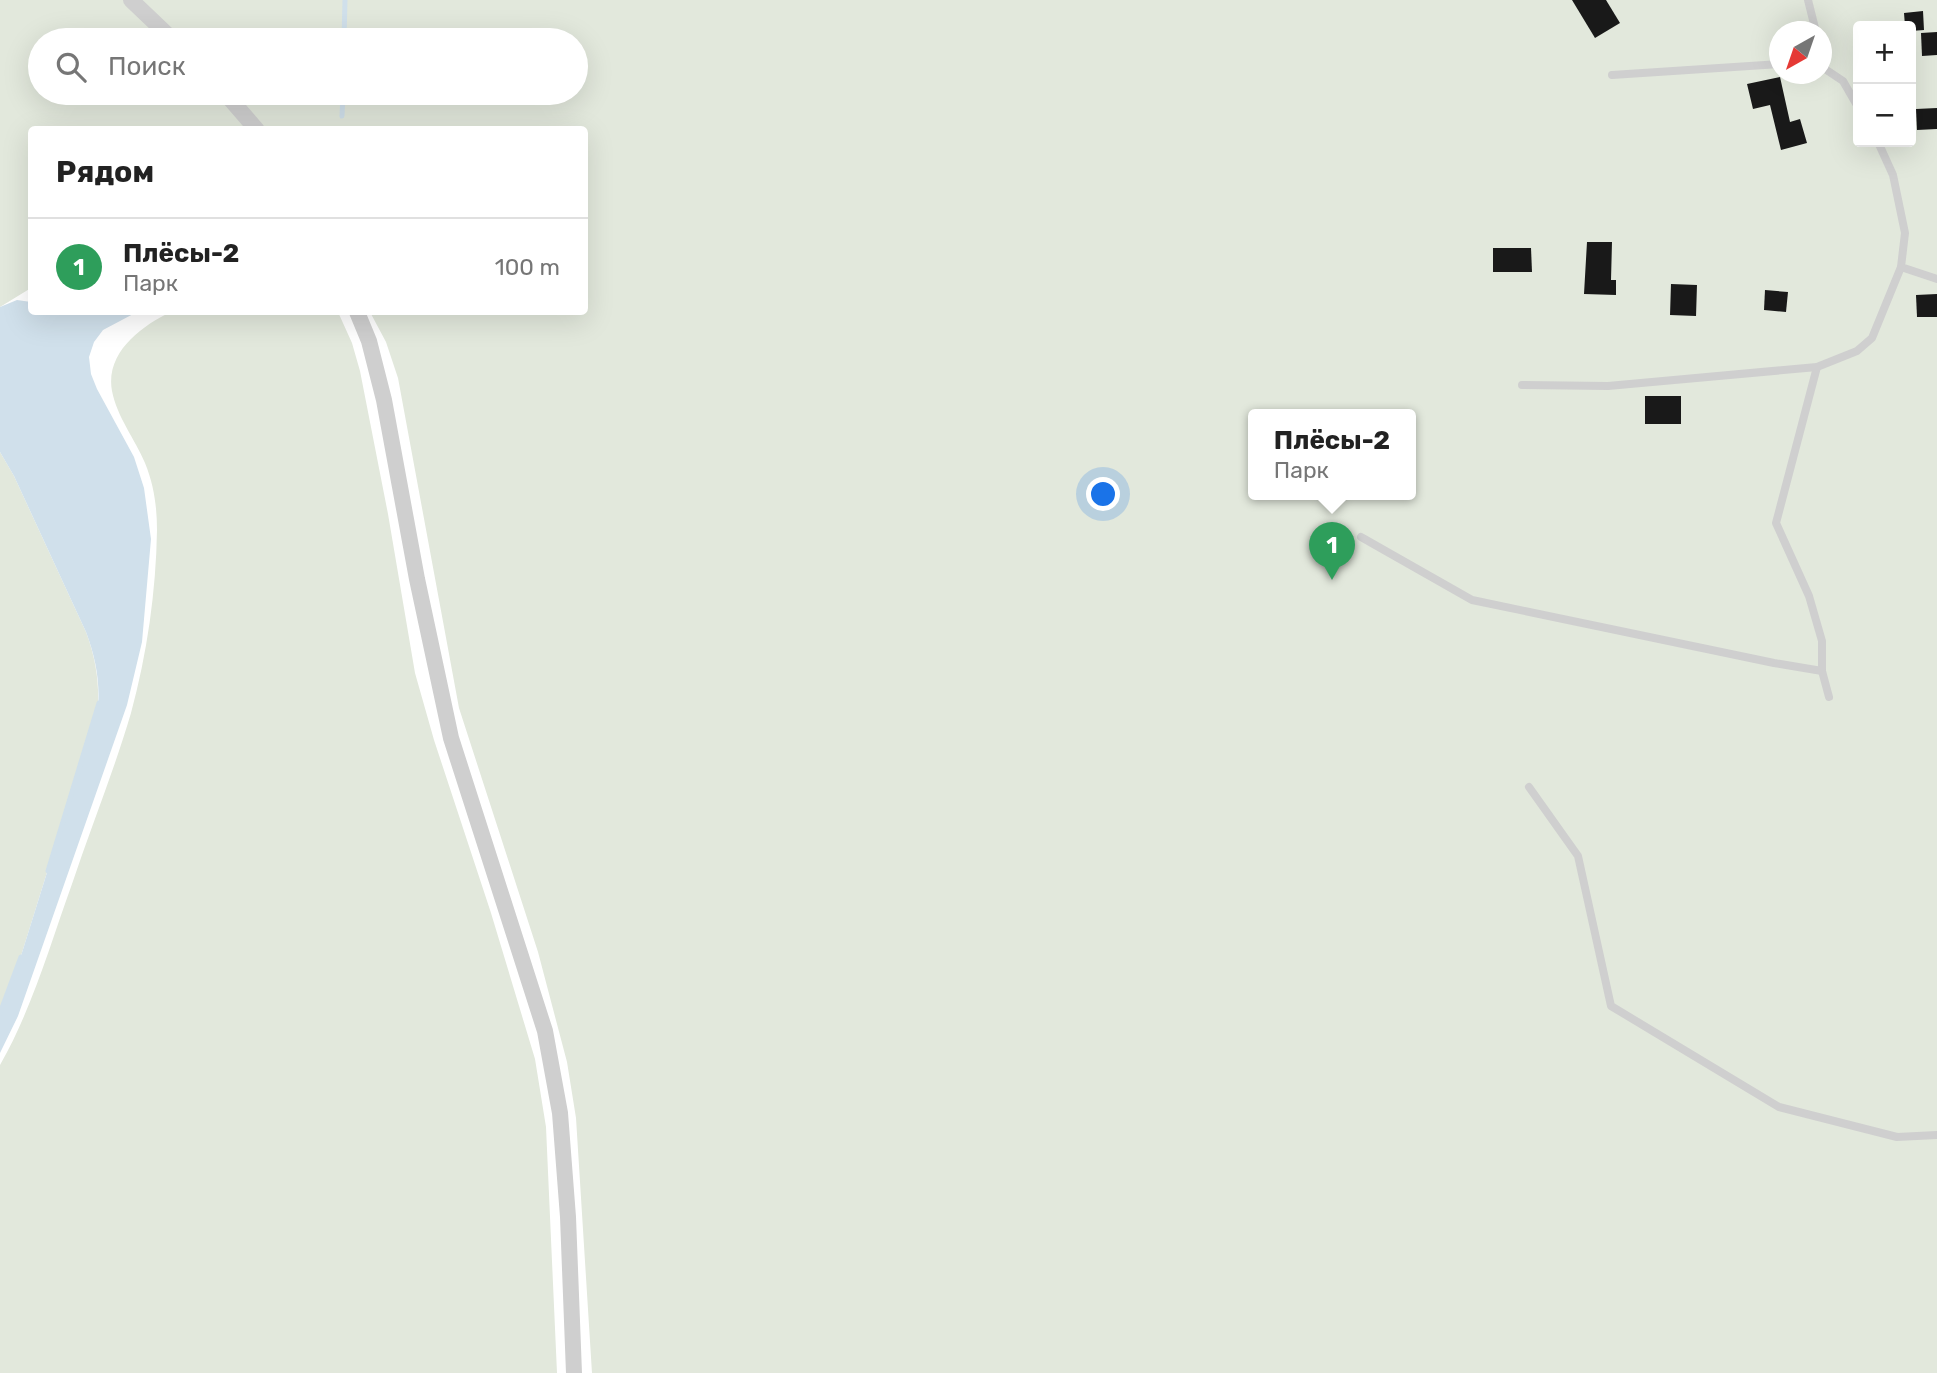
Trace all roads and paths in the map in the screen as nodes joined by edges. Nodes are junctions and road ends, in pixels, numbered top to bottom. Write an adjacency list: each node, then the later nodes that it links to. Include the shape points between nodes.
1 (131, 0): 4 (street)
2 (1808, 0): 3 (lane)
3 (1813, 21)
4 (160, 28)
5 (1769, 65): 7 (lane)
6 (1832, 73): 8 (lane)
7 (1612, 75)
8 (1853, 98)
9 (235, 105): 10 (street)
10 (254, 126)
11 (1880, 147): 12 (lane, via 1893,175 1905,233)
12 (1901, 267): 13 (lane); 15 (lane, via 1872,338 1857,351)
13 (1937, 279)
14 (358, 315): 22 (street, via 384,400 451,738 545,1031 560,1113)
15 (1817, 368): 16 (lane, via 1608,386); 18 (lane, via 1776,523 1809,596 1822,641)
16 (1522, 385)
17 (1361, 537): 18 (lane, via 1472,600)
18 (1822, 671): 19 (lane)
19 (1829, 697)
20 (1529, 788): 21 (lane, via 1578,856 1611,1006 1779,1107 1897,1137)
21 (1937, 1135)
22 (574, 1373)

